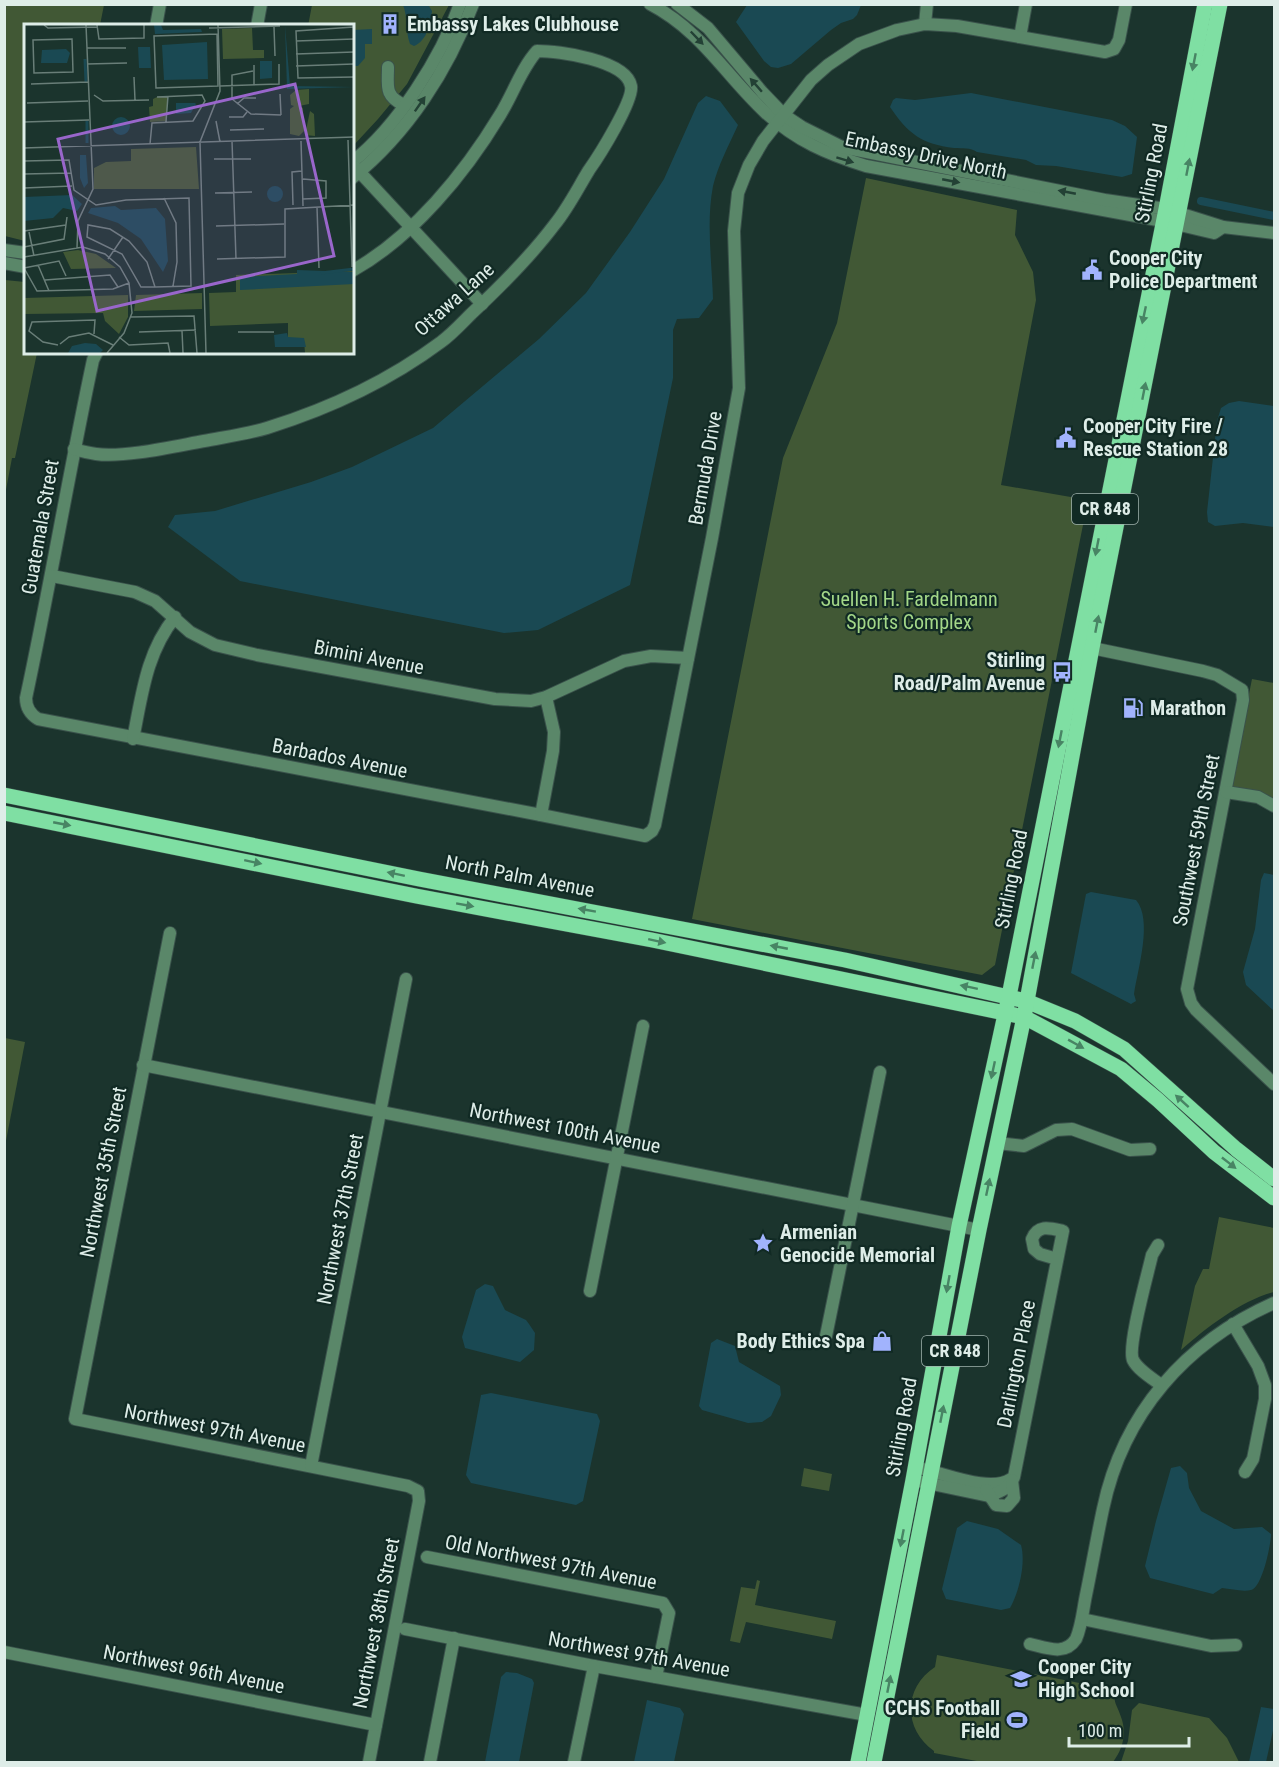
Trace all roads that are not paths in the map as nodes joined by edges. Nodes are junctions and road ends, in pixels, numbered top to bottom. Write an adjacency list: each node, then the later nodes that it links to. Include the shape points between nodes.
1 (160, 4): 12 (street)
2 (261, 4): 13 (street)
3 (460, 4): 17 (street, via 438,53)
4 (473, 4): 19 (street, one-way to 4, via 388,144 417,109 449,61)
5 (650, 4): 18 (street, Embassy Drive North, one-way to 18, via 691,31)
6 (677, 4): 18 (street, Embassy Drive North, one-way to 6, via 708,28)
7 (927, 4): 14 (street)
8 (1026, 4): 15 (street)
9 (1126, 4): 15 (street, Bermuda Drive, via 1119,40 1105,52)
10 (1205, 4): 20 (main road, Stirling Road / CR 848, one-way to 20)
11 (1220, 4): 20 (main road, Stirling Road / CR 848, one-way to 11)
12 (156, 24)
13 (257, 24)
14 (925, 24): 15 (street, Bermuda Drive); 18 (street, Bermuda Drive, via 859,44 811,80)
15 (1020, 37)
16 (388, 67): 17 (street, via 388,93)
17 (404, 105): 19 (street)
18 (781, 119): 20 (street, Embassy Drive North, via 842,147); 34 (street, Bermuda Drive, via 749,165 738,193 735,231 739,388)
19 (354, 169): 21 (street)
20 (1171, 217): 22 (street, Embassy Drive North, via 1214,233 1223,227); 33 (main road, Stirling Road / CR 848, one-way to 20); 48 (main road, Stirling Road / CR 848, one-way to 48)
21 (413, 227): 27 (street); 28 (street); 28 (street, Ottawa Lane, via 472,158 537,51 585,57 624,74 631,85 630,99 600,153 556,224)
22 (1275, 233)
23 (4, 250): 24 (street)
24 (24, 254)
25 (4, 263): 26 (street)
26 (24, 267)
27 (354, 270)
28 (482, 304): 30 (street, Ottawa Lane, via 443,341 406,365 321,409 265,429 124,454 98,455)
29 (96, 354): 30 (street, Guatemala Street)
30 (74, 449): 31 (street, Guatemala Street)
31 (52, 576): 32 (street, Bimini Avenue, via 135,592); 36 (street, Guatemala Street, via 26,698)
32 (175, 617): 35 (street, Bimini Avenue, via 190,632 215,645 257,655 495,699 531,701); 37 (street, via 153,651)
33 (1092, 648): 38 (street, Southwest 59th Street, via 1203,671 1242,690); 49 (main road, Stirling Road / CR 848, one-way to 33)
34 (688, 658): 35 (street, Bimini Avenue, via 651,656 624,661); 43 (street, Bermuda Drive, via 655,825)
35 (546, 697): 42 (street, via 554,752)
36 (28, 709): 37 (street, Barbados Avenue, via 38,719)
37 (133, 739): 42 (street, Barbados Avenue)
38 (1226, 792): 40 (street, via 1257,797); 55 (street, Southwest 59th Street, via 1187,989 1196,1010)
39 (4, 795): 44 (main road, North Palm Avenue, one-way to 39)
40 (1275, 806)
41 (4, 813): 45 (main road, North Palm Avenue, one-way to 45)
42 (541, 815): 43 (street, Barbados Avenue, via 640,837)
43 (648, 835)
44 (505, 895): 45 (main road); 48 (main road, North Palm Avenue, one-way to 44)
45 (502, 911): 50 (main road, North Palm Avenue, one-way to 50)
46 (170, 933): 53 (street, Northwest 35th Street)
47 (406, 979): 56 (street, Northwest 37th Street)
48 (1009, 996): 49 (main road, North Palm Avenue); 50 (main road, Stirling Road / CR 848)
49 (1026, 1001): 51 (main road, Stirling Road / CR 848); 60 (main road, North Palm Avenue, one-way to 49, via 1124,1049 1075,1021)
50 (1005, 1013): 51 (main road, North Palm Avenue); 63 (main road, Stirling Road / CR 848, one-way to 63)
51 (1024, 1017): 57 (main road, Stirling Road / CR 848); 61 (main road, North Palm Avenue, one-way to 61, via 1121,1069 1214,1152)
52 (643, 1026): 59 (street)
53 (143, 1065): 56 (street, Northwest 100th Avenue); 72 (street, Northwest 35th Street)
54 (880, 1072): 62 (street)
55 (1275, 1084)
56 (380, 1112): 59 (street, Northwest 100th Avenue); 73 (street, Northwest 37th Street)
57 (997, 1143): 58 (street, via 1024,1146 1056,1131 1072,1129 1130,1150); 64 (main road, Stirling Road / CR 848, one-way to 57)
58 (1150, 1149)
59 (617, 1158): 62 (street, Northwest 100th Avenue); 67 (street)
60 (1275, 1179)
61 (1275, 1198)
62 (852, 1206): 63 (street, Northwest 100th Avenue); 70 (street)
63 (959, 1226): 64 (street, Northwest 100th Avenue); 75 (main road, Stirling Road / CR 848, one-way to 75)
64 (978, 1230): 75 (main road, Stirling Road / CR 848, one-way to 64)
65 (1158, 1245): 71 (street, via 1152,1255 1132,1345 1133,1360)
66 (1057, 1259): 77 (street, Darlington Place, via 1013,1479 1005,1490)
67 (590, 1291)
68 (1275, 1303): 69 (street)
69 (1233, 1324): 71 (street, via 1198,1348); 74 (street, via 1265,1385 1253,1459)
70 (826, 1336)
71 (1161, 1385): 82 (street, via 1133,1428 1109,1484)
72 (75, 1419): 73 (street, Northwest 97th Avenue)
73 (311, 1466): 78 (street, Northwest 97th Avenue)
74 (1245, 1472)
75 (922, 1476): 76 (street); 79 (street); 81 (main road, Stirling Road / CR 848, one-way to 81); 83 (main road, Stirling Road / CR 848)
76 (961, 1479): 77 (street); 79 (street)
77 (986, 1490): 79 (street)
78 (418, 1491): 92 (street, Northwest 38th Street)
79 (966, 1491)
80 (427, 1557): 90 (street, Old Northwest 97th Avenue, via 663,1603 669,1613)
81 (886, 1619): 83 (main road); 91 (main road, Stirling Road / CR 848)
82 (1082, 1619): 86 (street, via 1076,1639 1066,1649); 87 (street, via 1211,1646)
83 (902, 1622): 97 (main road, Stirling Road / CR 848, one-way to 83)
84 (405, 1629): 85 (street, Northwest 97th Avenue)
85 (454, 1638): 89 (street, Northwest 97th Avenue); 94 (street)
86 (1030, 1644)
87 (1236, 1645)
88 (4, 1652): 92 (street, Northwest 96th Avenue)
89 (594, 1666): 90 (street, Northwest 97th Avenue); 95 (street)
90 (656, 1677): 91 (street, Northwest 97th Avenue)
91 (867, 1715): 96 (main road, Stirling Road / CR 848)
92 (376, 1725): 93 (street, Northwest 38th Street)
93 (369, 1762)
94 (430, 1762)
95 (574, 1762)
96 (858, 1762)
97 (874, 1762)

